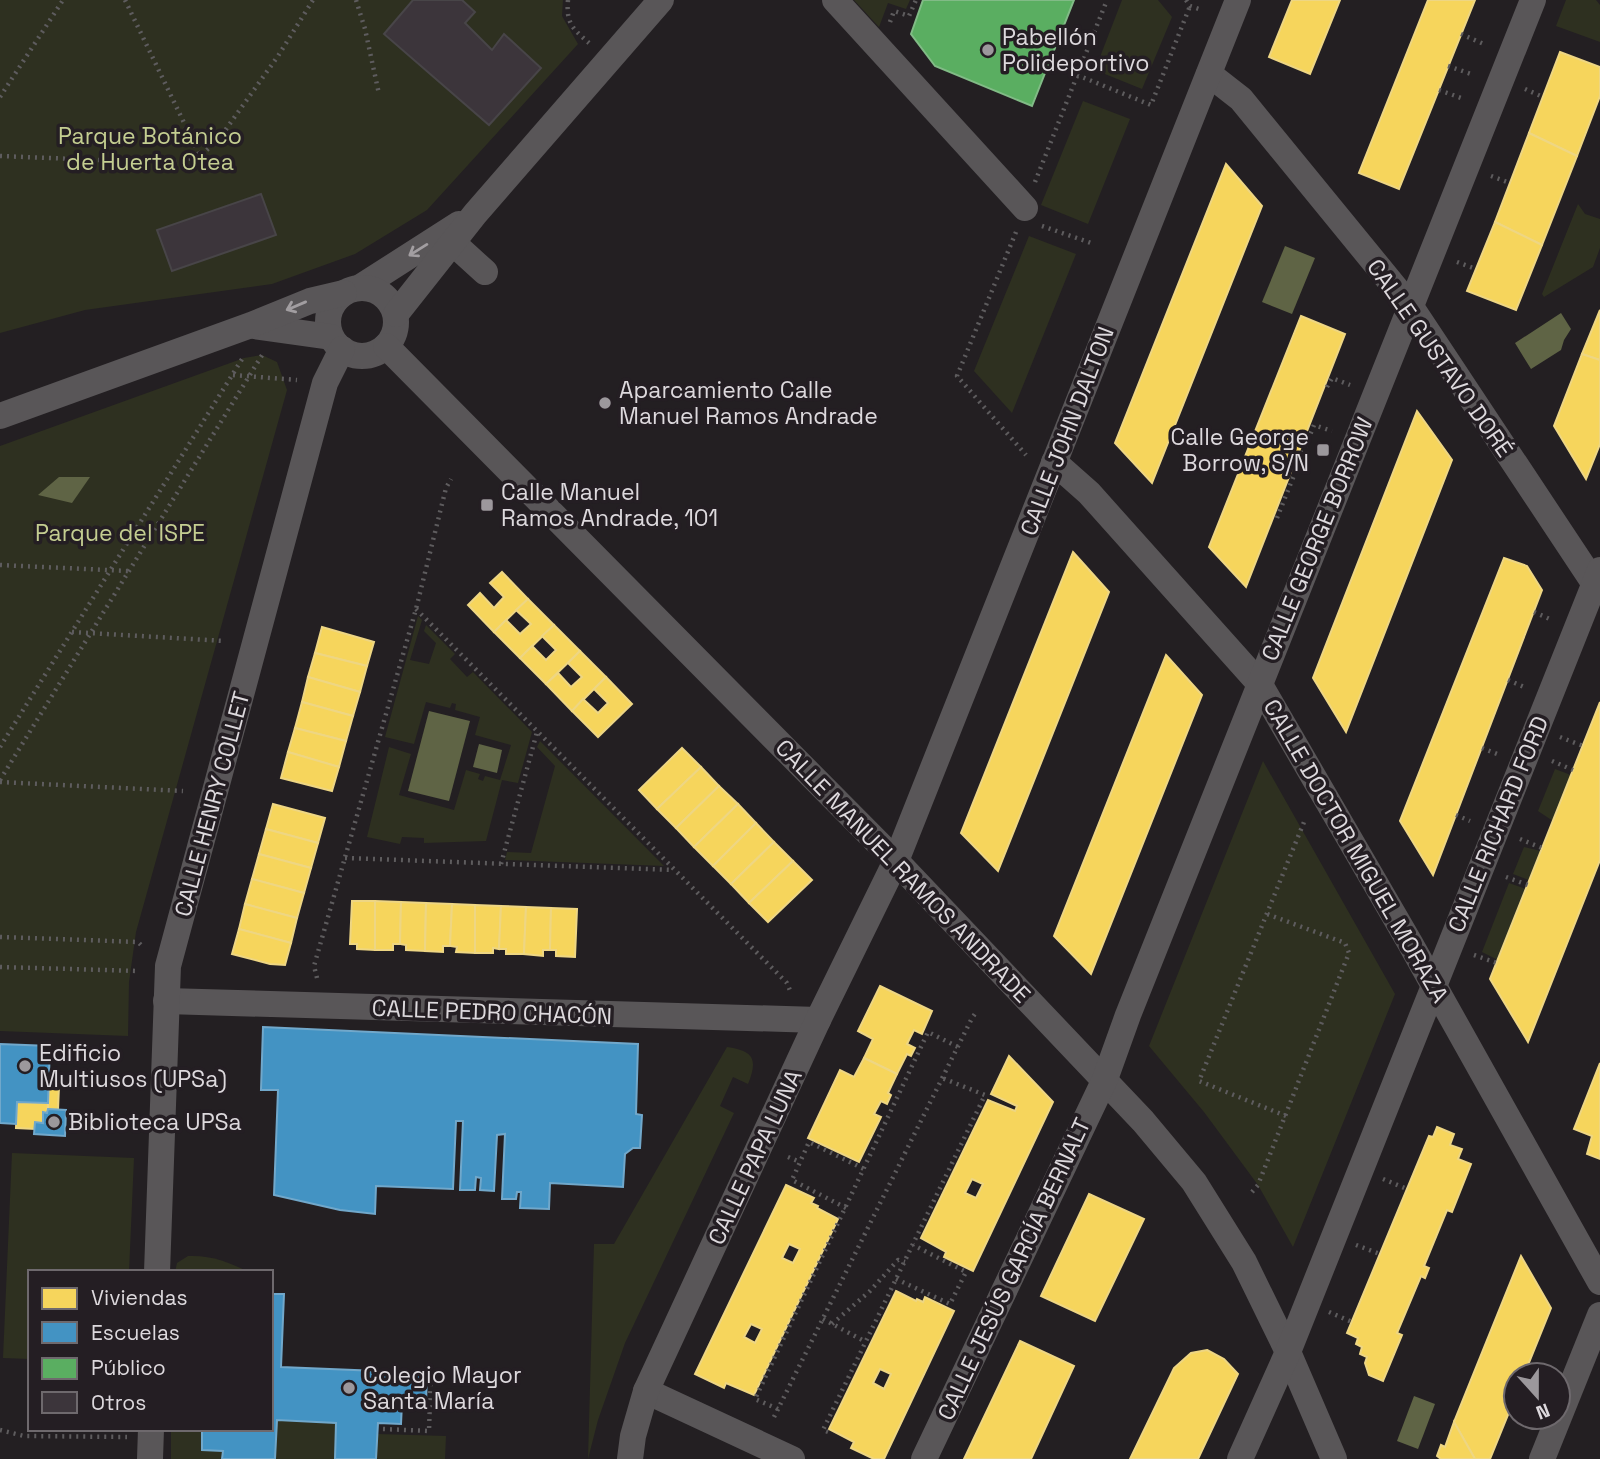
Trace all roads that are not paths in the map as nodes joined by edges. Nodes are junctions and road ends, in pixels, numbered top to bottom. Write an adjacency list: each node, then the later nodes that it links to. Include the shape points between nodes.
1 (661, 0): 6 (street)
2 (835, 0): 7 (street)
3 (1238, 0): 5 (street, CALLE JOHN DALTON)
4 (1533, 0): 11 (street, CALLE GEORGE BORROW)
5 (1209, 74): 11 (street, CALLE GUSTAVO DORÉ, via 1241,99); 17 (street, CALLE JOHN DALTON)
6 (475, 214): 8 (street); 10 (street, one-way to 10)
7 (1029, 215)
8 (453, 243): 9 (street); 12 (street)
9 (485, 272)
10 (352, 291): 12 (street, via 375,290); 13 (street, one-way to 13, via 310,300); 14 (street, via 335,302 330,312 328,325)
11 (1410, 307): 18 (street, CALLE GUSTAVO DORÉ); 19 (street, CALLE GEORGE BORROW)
12 (396, 314): 15 (street, via 393,337)
13 (248, 337): 14 (street); 16 (street)
14 (337, 343): 15 (street, via 364,356); 22 (street, CALLE HENRY COLLET, via 172,953)
15 (386, 346): 20 (street, CALLE MANUEL RAMOS ANDRADE)
16 (0, 416)
17 (1054, 463): 19 (street, CALLE DOCTOR MIGUEL MORAZA, via 1090,493); 20 (street, CALLE JOHN DALTON)
18 (1598, 582): 21 (street, CALLE RICHARD FORD)
19 (1259, 683): 21 (street, CALLE DOCTOR MIGUEL MORAZA); 24 (street, CALLE GEORGE BORROW)
20 (896, 861): 23 (street, CALLE PAPA LUNA); 24 (street, CALLE MANUEL RAMOS ANDRADE)
21 (1434, 987): 26 (street, CALLE DOCTOR MIGUEL MORAZA); 28 (street, CALLE RICHARD FORD)
22 (166, 1001): 23 (street, CALLE PEDRO CHACÓN); 25 (street, CALLE HENRY COLLET)
23 (818, 1020): 29 (street, CALLE PAPA LUNA)
24 (1105, 1079): 28 (street, CALLE MANUEL RAMOS ANDRADE, via 1194,1182 1244,1262); 34 (street, CALLE JESÚS GARCÍA BERNALT)
25 (157, 1270)
26 (1600, 1282)
27 (1600, 1315): 37 (street)
28 (1288, 1352): 35 (street, CALLE RICHARD FORD); 36 (street, CALLE MANUEL RAMOS ANDRADE)
29 (646, 1391): 32 (street, CALLE PAPA LUNA); 33 (street)
30 (143, 1433): 31 (street)
31 (150, 1459)
32 (631, 1459)
33 (792, 1459)
34 (924, 1459)
35 (1240, 1459)
36 (1334, 1459)
37 (1542, 1459)

